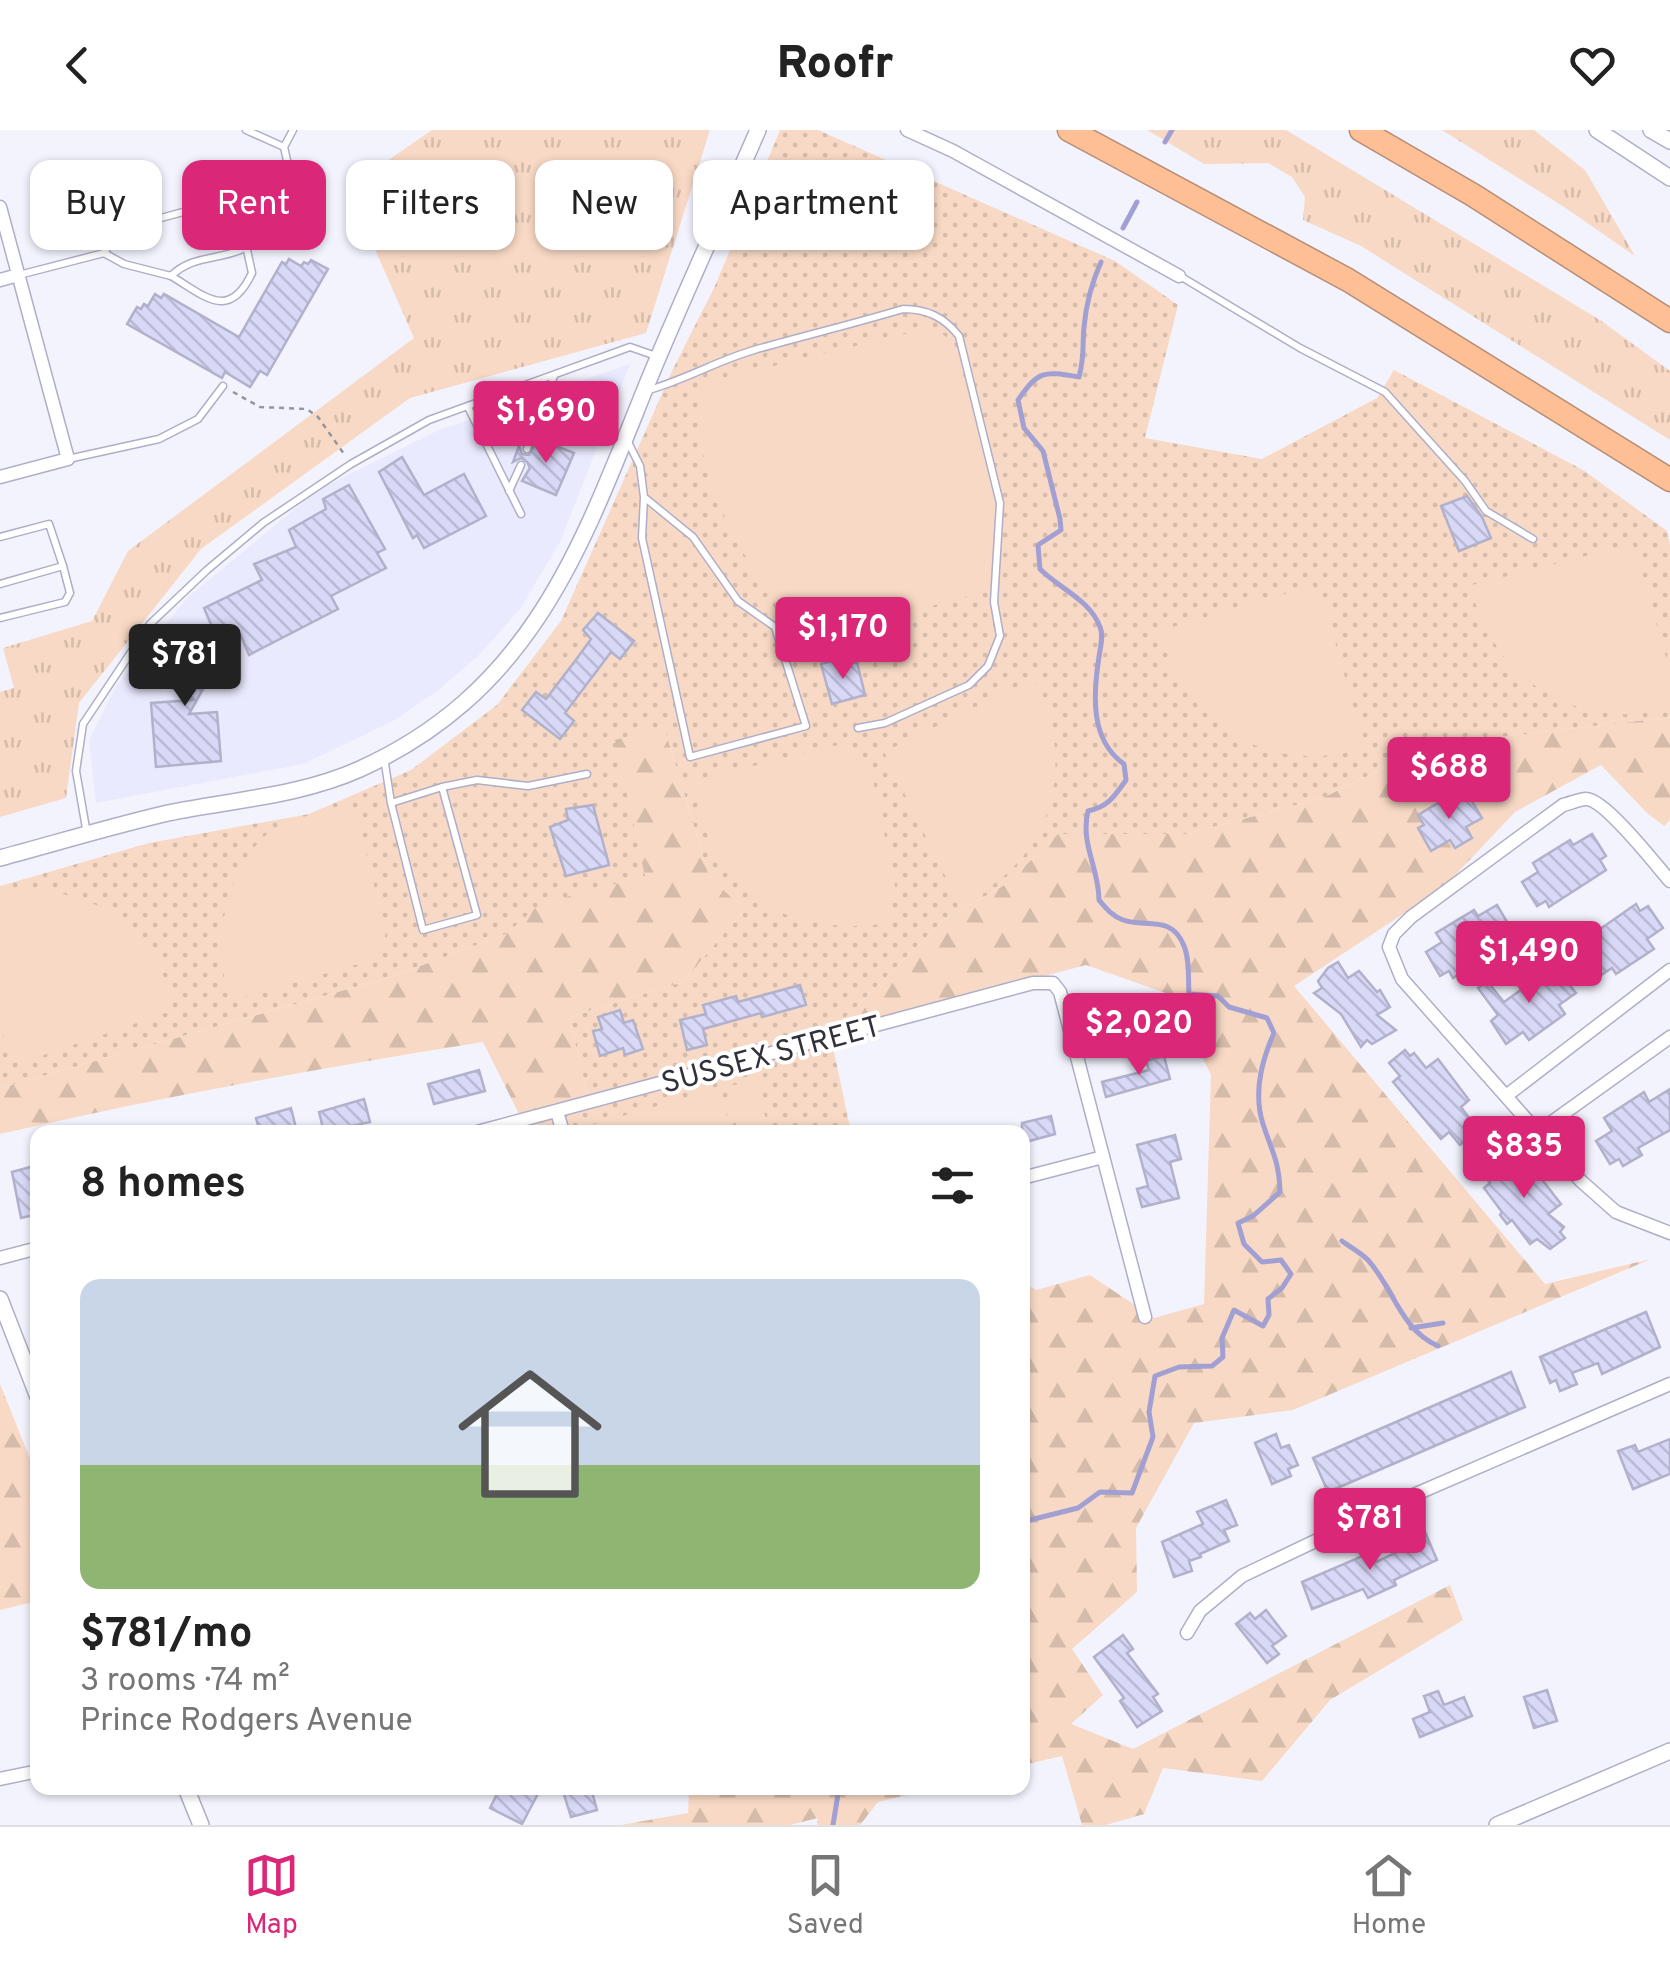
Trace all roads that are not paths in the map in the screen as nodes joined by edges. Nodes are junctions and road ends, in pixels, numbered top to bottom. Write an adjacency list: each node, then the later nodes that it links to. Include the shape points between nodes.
1 (294, 130): 10 (lane)
2 (758, 130): 22 (street)
3 (907, 130): 19 (street)
4 (1069, 130): 32 (highway, via 1348,280)
5 (1362, 130): 21 (highway)
6 (1597, 130): 12 (street)
7 (1651, 130): 9 (street)
8 (248, 131): 10 (lane)
9 (1670, 141)
10 (284, 147): 11 (lane)
11 (287, 160)
12 (1670, 178)
13 (0, 207): 17 (street)
14 (182, 212): 16 (lane, via 120,229)
15 (247, 250): 18 (lane, via 181,266); 18 (lane, via 252,273 230,301 213,301)
16 (104, 253): 17 (lane); 18 (lane)
17 (18, 275): 20 (street); 29 (street)
18 (171, 276)
19 (1179, 276): 37 (lane, via 1384,392 1486,511)
20 (0, 280)
21 (1670, 321)
22 (660, 358): 23 (lane, via 630,347); 25 (street)
23 (554, 375): 26 (lane); 28 (lane)
24 (223, 386): 29 (lane, via 198,419 158,439)
25 (644, 392): 27 (street); 41 (lane, via 753,350 903,309 942,318 959,336 1000,502 994,602 1000,636 988,666 969,685 885,723)
26 (468, 406): 33 (lane); 46 (lane, via 351,464 263,524 150,624 83,724 76,771)
27 (626, 439): 34 (lane, via 640,466); 42 (street, via 553,597 527,636 453,712)
28 (528, 449)
29 (68, 459): 31 (street)
30 (521, 465): 33 (lane)
31 (0, 477)
32 (1670, 480)
33 (510, 491): 35 (lane)
34 (644, 497): 34 (lane, via 642,538 690,757 806,726 774,627 738,601 693,537)
35 (521, 514)
36 (0, 536): 38 (lane, via 49,524)
37 (1533, 539)
38 (62, 566): 39 (lane); 40 (lane, via 66,602)
39 (0, 584)
40 (0, 618)
41 (858, 728)
42 (384, 756): 45 (lane); 46 (street, via 285,792)
43 (587, 774): 44 (lane, via 528,786 477,780)
44 (442, 787): 45 (lane); 45 (lane, via 477,915 422,930)
45 (391, 803)
46 (87, 835): 47 (street)
47 (0, 858)
48 (1670, 881): 51 (street, via 1587,798 1562,806 1394,934 1389,947 1402,978)
49 (1670, 970): 51 (street)
50 (1670, 1037): 55 (street)
51 (1506, 1096): 55 (street)
52 (557, 1112): 53 (street, SUSSEX STREET); 54 (street); 56 (street, SUSSEX STREET, via 1053,982)
53 (506, 1125)
54 (561, 1125)
55 (1538, 1132): 58 (street, via 1616,1212)
56 (1102, 1157): 57 (street); 62 (street)
57 (1030, 1176)
58 (1670, 1232)
59 (30, 1250): 60 (street)
60 (0, 1258)
61 (0, 1299): 63 (street)
62 (1145, 1317)
63 (30, 1377)
64 (1670, 1384): 65 (street, via 1242,1576 1200,1611)
65 (1186, 1633)
66 (1670, 1751): 70 (street)
67 (30, 1773): 68 (street)
68 (0, 1779)
69 (189, 1795): 71 (street)
70 (1535, 1818): 72 (street)
71 (201, 1825)
72 (1497, 1825)

